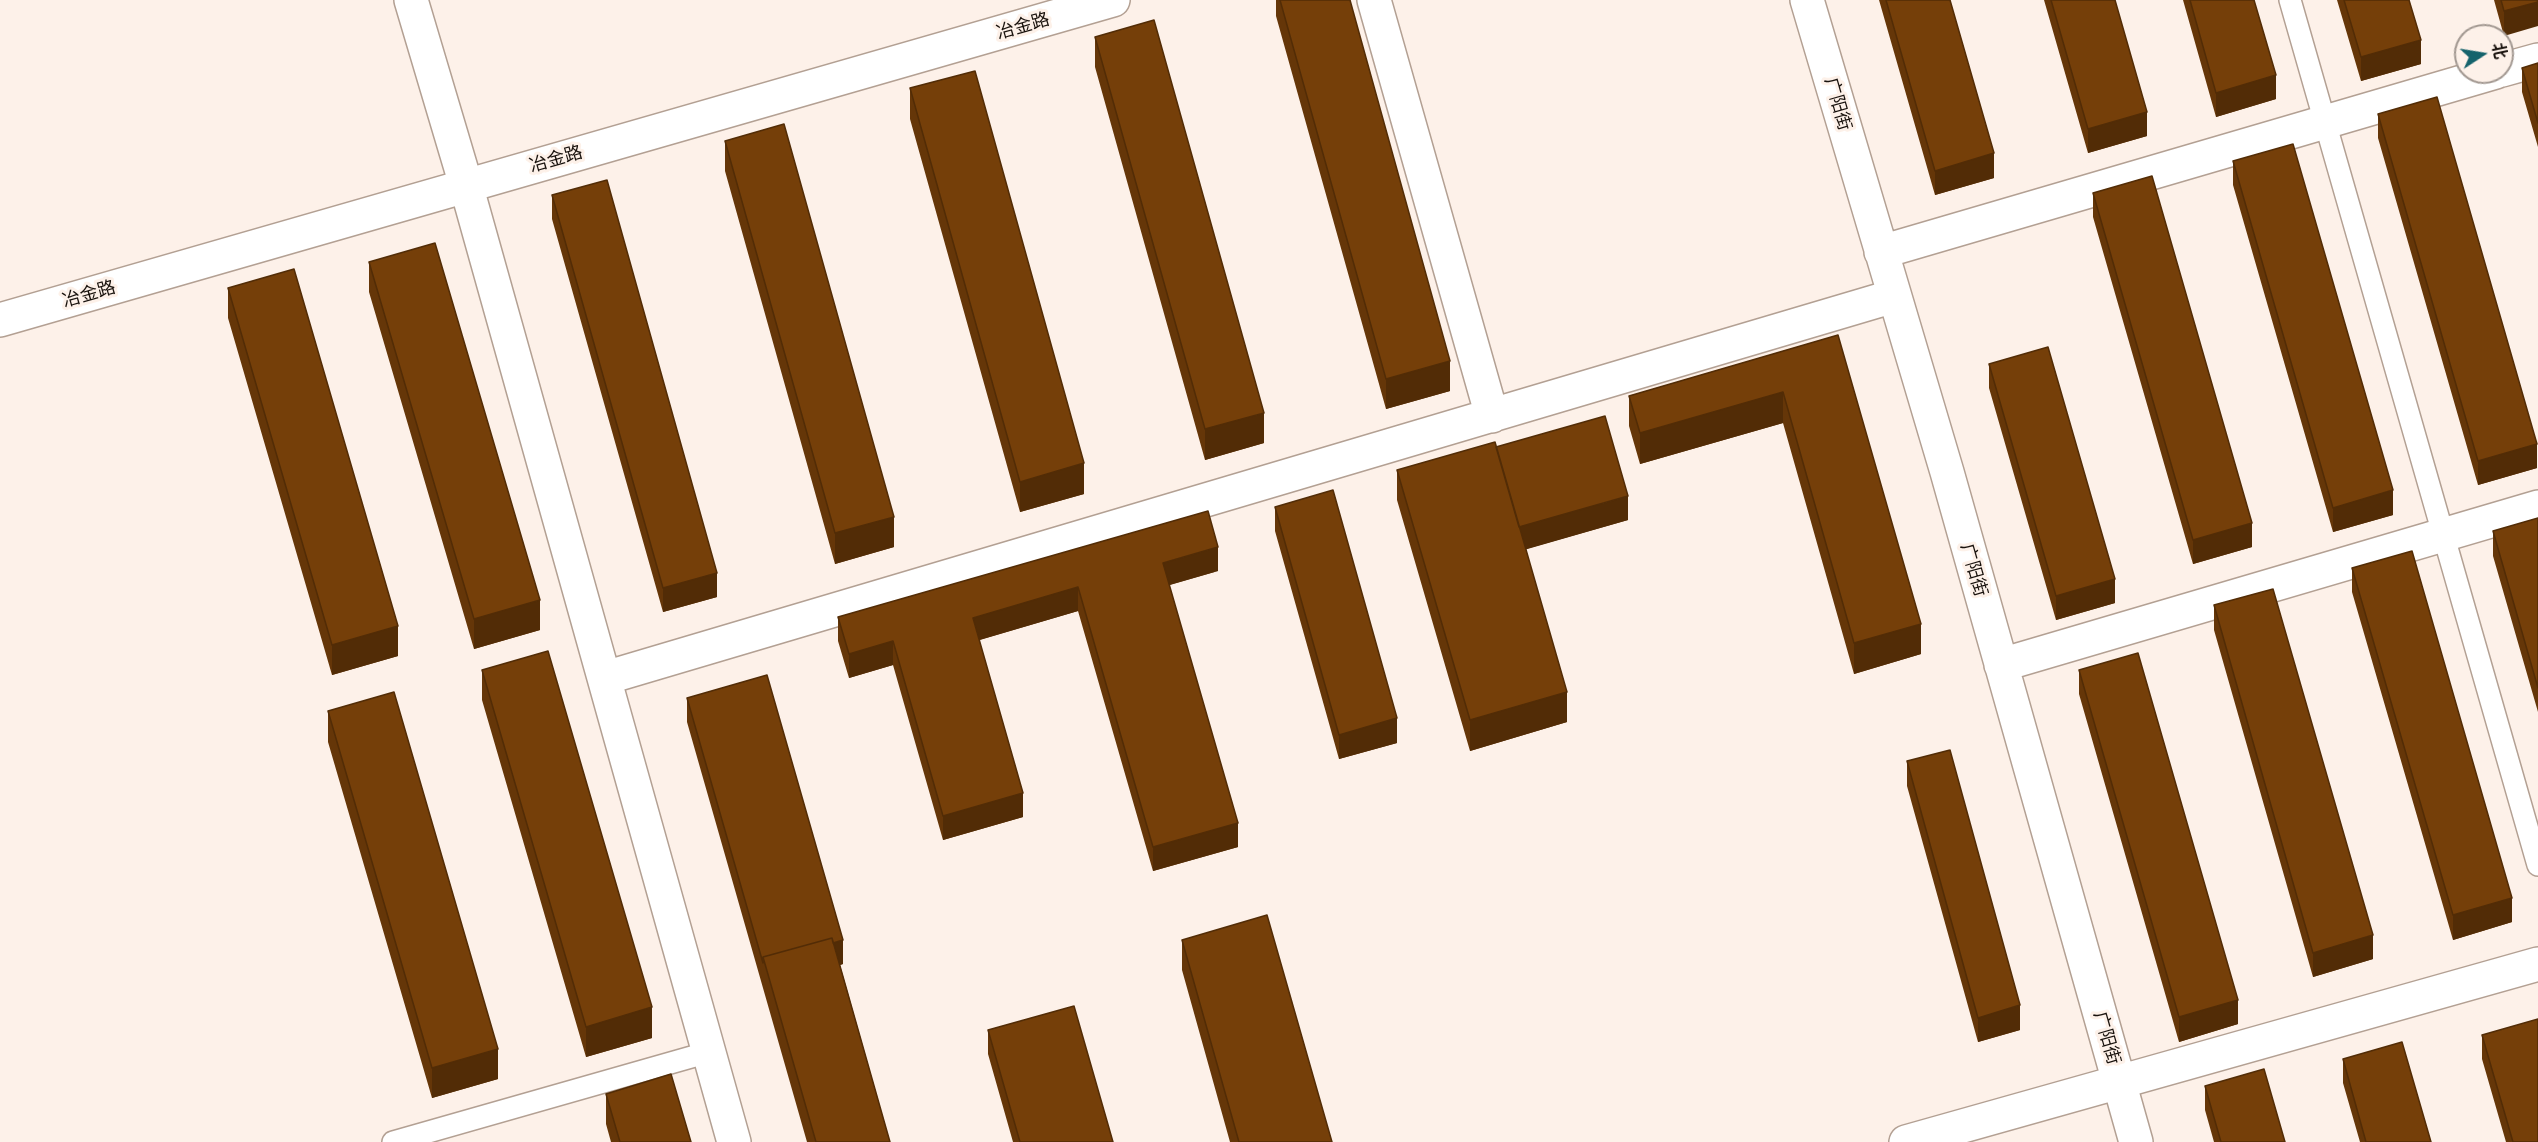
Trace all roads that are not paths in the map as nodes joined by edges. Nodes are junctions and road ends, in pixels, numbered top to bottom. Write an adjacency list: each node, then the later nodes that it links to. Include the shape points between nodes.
1 (411, 0): 10 (street)
2 (1113, 0): 10 (street, 冶金路)
3 (1374, 0): 14 (street)
4 (1807, 0): 11 (street, 广阳街)
5 (2290, 0): 9 (lane)
6 (2538, 60): 7 (street)
7 (2514, 67)
8 (2455, 84): 9 (street)
9 (2325, 122): 11 (street); 16 (lane)
10 (466, 185): 13 (street, 冶金路); 18 (street)
11 (1881, 252): 12 (street, 广阳街)
12 (1894, 296): 14 (street); 17 (street, 广阳街)
13 (0, 320)
14 (1492, 416): 18 (street)
15 (2538, 507): 16 (street)
16 (2444, 535): 17 (street); 19 (lane)
17 (2001, 665): 22 (street, 广阳街)
18 (604, 678): 21 (street)
19 (2538, 865)
20 (2538, 964): 22 (street)
21 (709, 1052): 23 (lane); 24 (street)
22 (2119, 1082): 25 (street); 26 (street, 广阳街)
23 (393, 1142)
24 (734, 1142)
25 (1906, 1142)
26 (2136, 1142)

